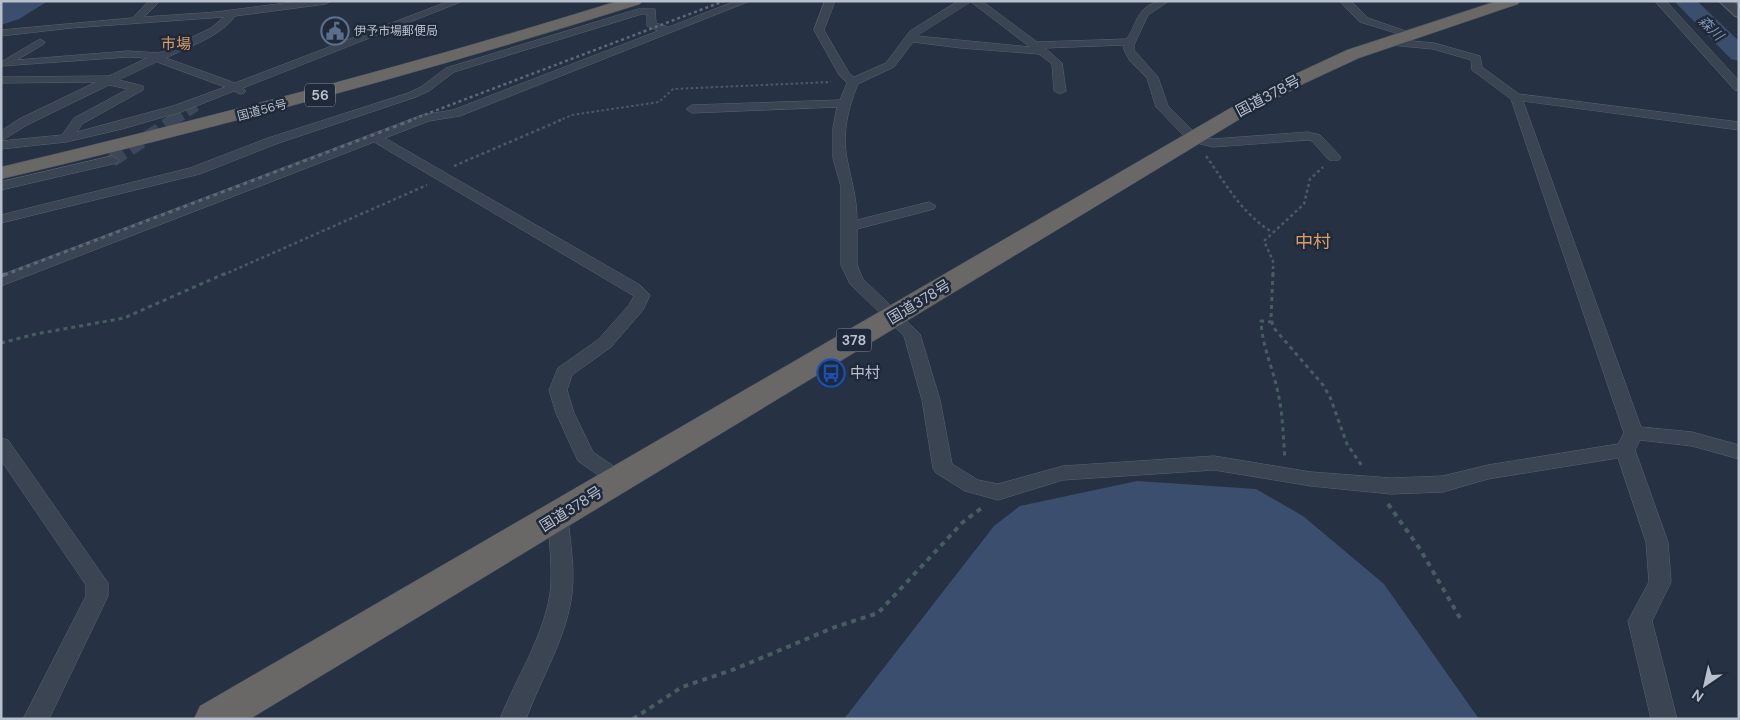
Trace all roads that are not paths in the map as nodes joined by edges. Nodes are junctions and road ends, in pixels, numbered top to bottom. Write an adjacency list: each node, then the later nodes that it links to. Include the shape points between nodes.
1 (155, 1): 18 (street)
2 (326, 1): 15 (street)
3 (458, 1): 31 (street)
4 (609, 1): 46 (highway, 国道56号 / 56, via 386,69 232,110)
5 (635, 1): 47 (highway, 国道56号 / 56, via 444,61 269,109)
6 (745, 1): 19 (street)
7 (830, 1): 30 (street, via 819,30)
8 (966, 1): 21 (street, via 938,16)
9 (975, 1): 25 (street)
10 (1164, 1): 24 (street, via 1143,14)
11 (1344, 1): 22 (street, via 1364,20)
12 (1513, 1): 22 (highway, 国道378号 / 378)
13 (1660, 1): 32 (street)
14 (1725, 1): 17 (street)
15 (286, 3): 16 (street)
16 (232, 12): 18 (street); 26 (street, via 224,24)
17 (1739, 13)
18 (135, 20): 20 (street)
19 (665, 30): 41 (street, via 456,113 426,118); 50 (street, via 651,24 652,11 646,9 450,70 412,95 272,141 195,171)
20 (1, 34)
21 (910, 38): 25 (street, via 961,45); 30 (street, via 890,65)
22 (1401, 38): 34 (street, via 1476,58 1476,68); 42 (highway, 国道378号 / 378, via 1354,54 1297,80)
23 (40, 42): 27 (street)
24 (1130, 42): 25 (street); 42 (street, via 1131,55 1152,77 1162,107)
25 (1038, 48): 33 (street, via 1057,63)
26 (159, 57): 27 (street, via 128,54); 29 (street); 31 (street)
27 (3, 65)
28 (1, 80): 29 (street)
29 (109, 80): 39 (street, via 23,122); 40 (street, via 139,88 78,121)
30 (851, 81): 35 (street)
31 (236, 87): 36 (street, via 240,93 237,96); 40 (street, via 145,119)
32 (1739, 88)
33 (1060, 91)
34 (1516, 96): 38 (street); 54 (street)
35 (844, 103): 37 (street); 51 (street, via 839,128 840,158 848,187)
36 (196, 106)
37 (692, 109)
38 (1739, 126)
39 (1, 137)
40 (66, 138): 43 (street)
41 (376, 138): 52 (street); 57 (street, via 448,172 642,295 637,307 605,343 564,372 558,390 565,413 586,456)
42 (1193, 138): 44 (street, via 1212,144 1308,136 1316,138); 53 (highway, 国道378号 / 378)
43 (1, 144)
44 (1334, 157)
45 (112, 160): 48 (street)
46 (1, 163)
47 (1, 173)
48 (1, 186)
49 (928, 206): 51 (street)
50 (1, 219)
51 (850, 226): 53 (street, via 850,265 856,281)
52 (1, 281)
53 (894, 316): 54 (street, via 912,334 931,400 942,468 972,486 998,492 1063,473 1214,463 1311,479 1391,486 1444,484); 57 (highway, 国道378号 / 378)
54 (1630, 441): 56 (street, via 1684,438); 62 (street, via 1657,542 1660,582 1640,621)
55 (1, 444): 59 (street, via 97,583 97,596)
56 (1739, 452)
57 (618, 479): 58 (highway, 国道378号 / 378)
58 (558, 517): 60 (highway, 国道378号 / 378); 61 (street, via 562,594)
59 (36, 719)
60 (214, 719)
61 (513, 719)
62 (1664, 719)

